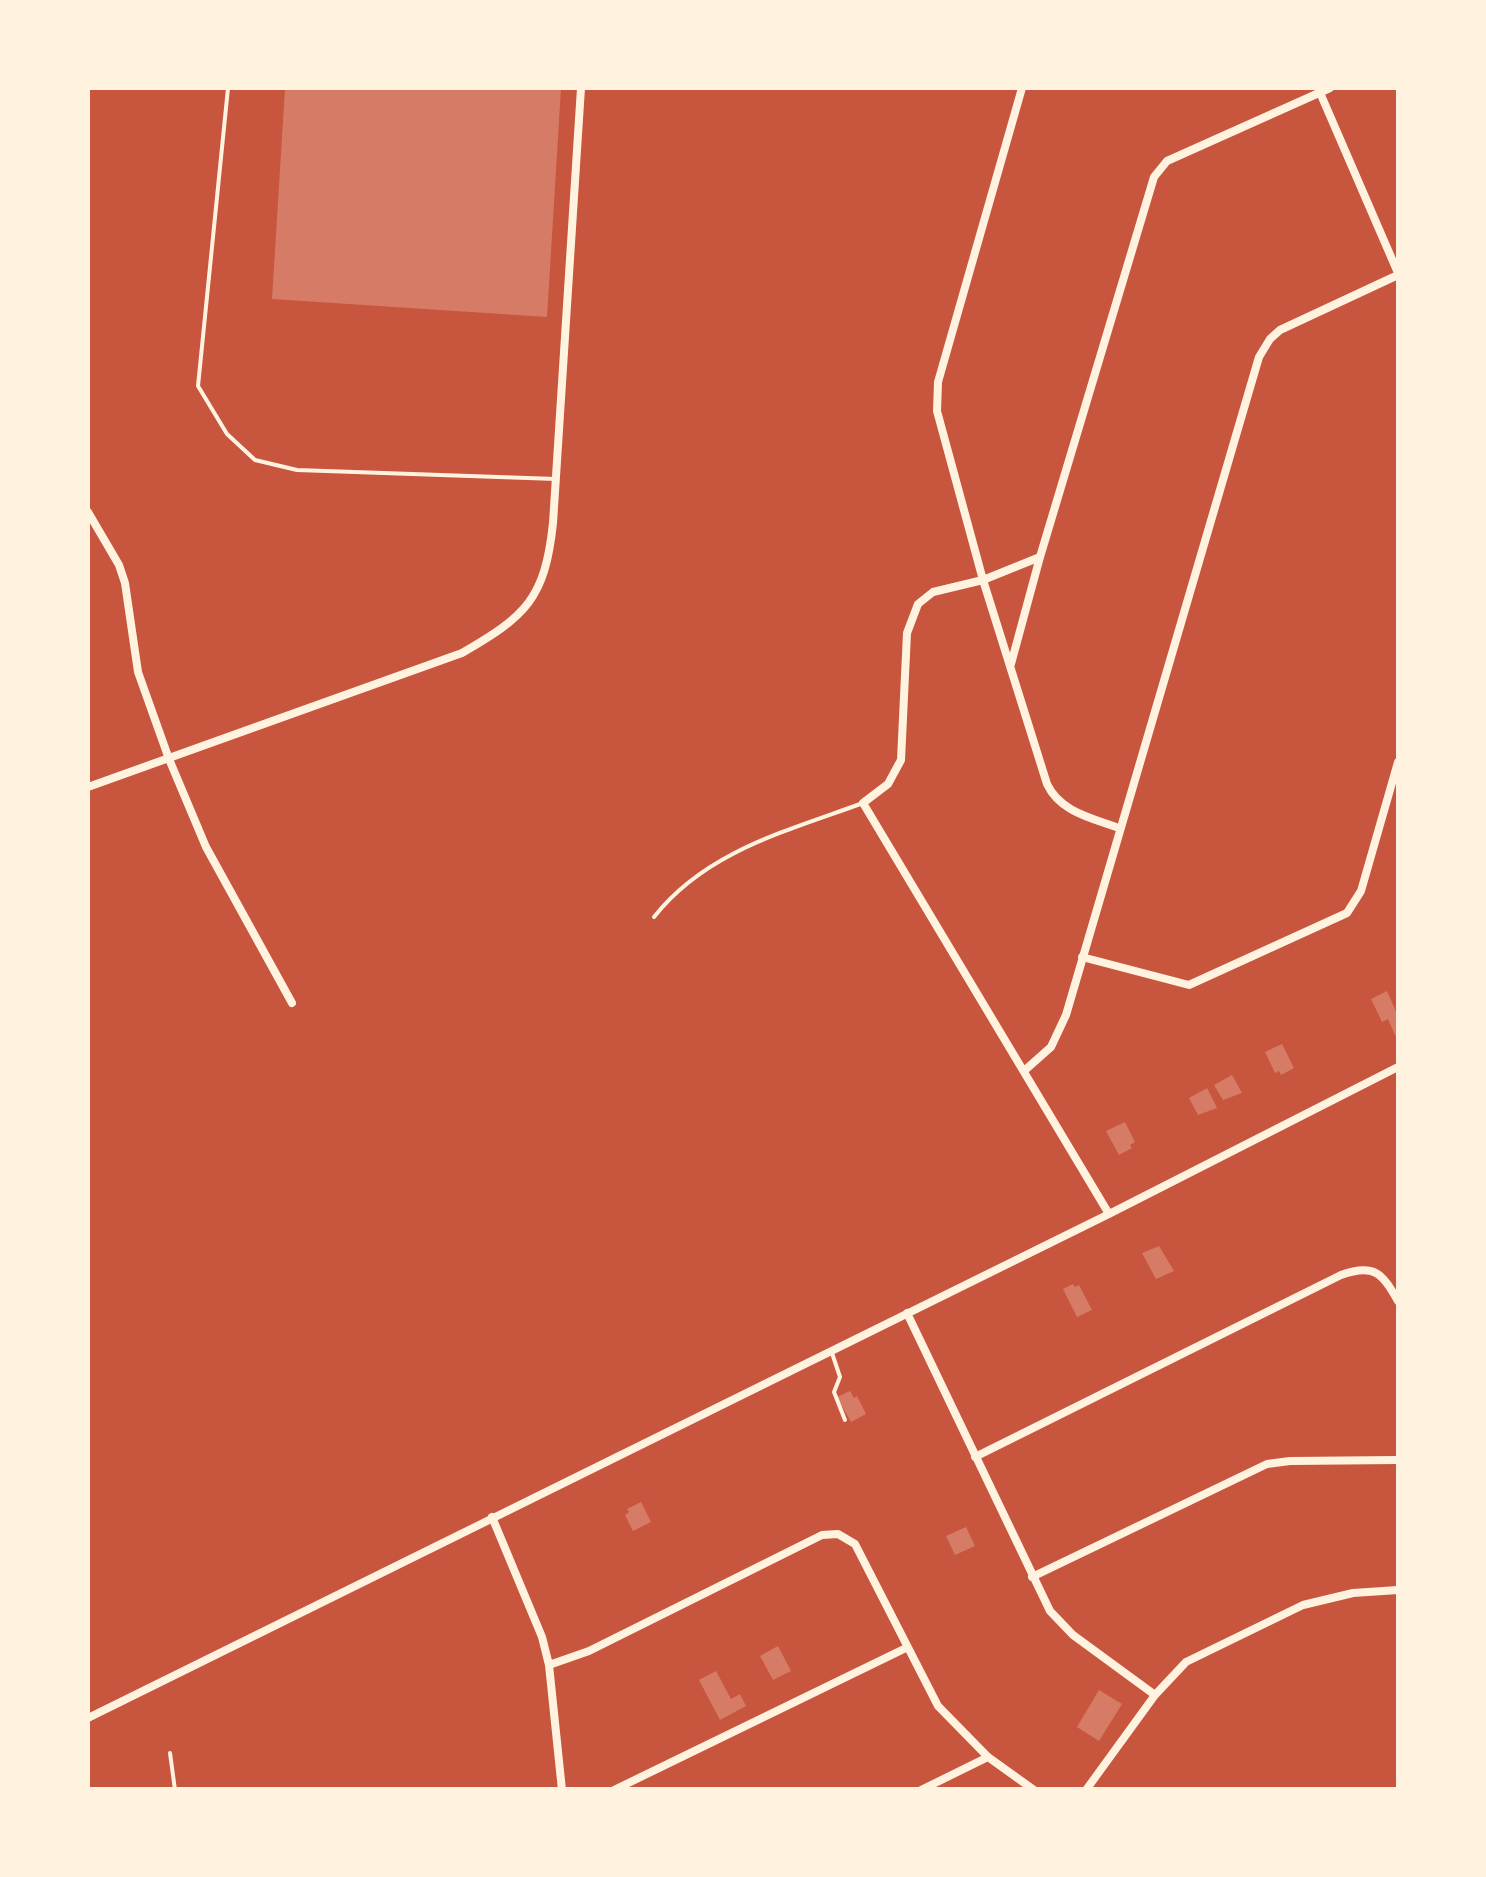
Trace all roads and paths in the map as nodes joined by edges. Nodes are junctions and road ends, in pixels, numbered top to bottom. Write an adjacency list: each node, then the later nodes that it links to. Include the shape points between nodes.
1 (228, 88): 6 (lane, via 198,386 228,434 255,460 298,470)
2 (582, 88): 6 (street)
3 (1022, 88): 9 (street, via 936,402)
4 (1322, 89): 5 (street); 8 (street, via 1160,167)
5 (1398, 274): 15 (street, via 1280,330 1259,356)
6 (556, 479): 11 (street, via 548,564 524,611 499,632 462,654)
7 (88, 512): 11 (street, via 119,564 138,672)
8 (1040, 557): 9 (street); 10 (street)
9 (984, 580): 10 (street); 14 (street, via 924,596 912,614 900,760 893,778)
10 (1011, 664): 15 (street, via 1050,792 1073,811)
11 (169, 759): 13 (street); 18 (street, via 206,847)
12 (1398, 762): 17 (street, via 1361,892 1347,913 1188,985)
13 (88, 787)
14 (863, 803): 16 (lane, via 715,861); 20 (street)
15 (1119, 828): 17 (street)
16 (654, 917)
17 (1082, 958): 20 (street, via 1061,1030)
18 (292, 1004)
19 (1398, 1068): 21 (street)
20 (1024, 1071): 21 (street)
21 (1109, 1214): 23 (street)
22 (1398, 1301): 26 (street, via 1371,1270 1341,1275)
23 (906, 1313): 24 (street); 26 (street)
24 (831, 1350): 25 (lane); 28 (street)
25 (844, 1420)
26 (975, 1457): 29 (street)
27 (1398, 1460): 29 (street, via 1267,1464)
28 (492, 1518): 32 (street); 34 (street)
29 (1032, 1577): 33 (street, via 1050,1611 1073,1634)
30 (1398, 1590): 33 (street, via 1353,1594 1276,1616 1186,1662)
31 (906, 1648): 32 (street, via 856,1544 828,1534); 36 (street, via 938,1706); 39 (street)
32 (549, 1665): 38 (street)
33 (1156, 1695): 42 (street)
34 (88, 1718)
35 (170, 1753): 37 (lane)
36 (988, 1757): 40 (street); 41 (street)
37 (176, 1790)
38 (562, 1790)
39 (614, 1790)
40 (921, 1790)
41 (1034, 1790)
42 (1086, 1790)

